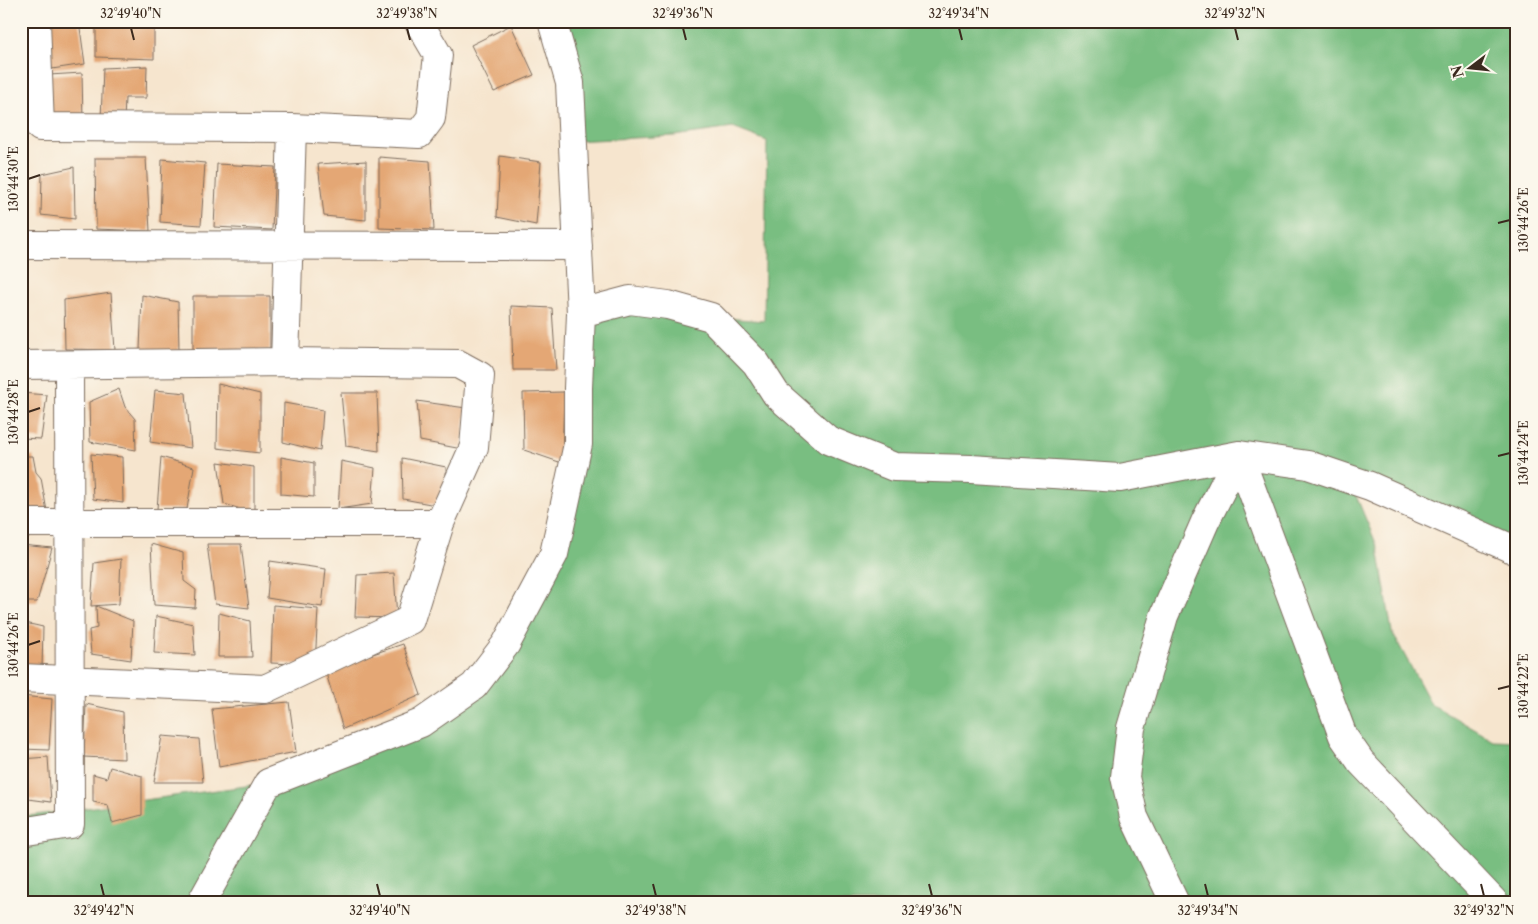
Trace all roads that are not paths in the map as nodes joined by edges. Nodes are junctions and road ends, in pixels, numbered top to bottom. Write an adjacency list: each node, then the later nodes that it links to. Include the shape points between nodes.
1 (36, 21): 4 (street, via 40,128)
2 (418, 21): 4 (street, via 438,55 431,118 419,134)
3 (552, 21): 7 (street, via 570,83)
4 (292, 128): 6 (street)
5 (21, 244): 6 (street)
6 (288, 246): 7 (street); 9 (street)
7 (578, 246): 8 (street)
8 (581, 313): 12 (street, via 630,300 668,305 711,317 756,363 776,394 828,440 894,468 1120,478); 20 (street, via 578,444 564,518 554,554 506,644 474,686 421,723 268,783)
9 (285, 362): 11 (street); 14 (street, via 458,364 480,376 474,447)
10 (21, 365): 11 (street)
11 (69, 365): 15 (street)
12 (1239, 455): 16 (street, via 1308,465 1370,486); 21 (street, via 1205,522 1164,616 1131,728 1125,777 1134,817); 22 (street, via 1343,736 1362,762)
13 (21, 523): 15 (street)
14 (440, 523): 15 (street); 18 (street, via 410,620 265,690)
15 (70, 524): 18 (street)
16 (1517, 551)
17 (21, 678): 18 (street)
18 (70, 678): 19 (street, via 70,824)
19 (21, 832)
20 (201, 903)
21 (1175, 903)
22 (1495, 903)

